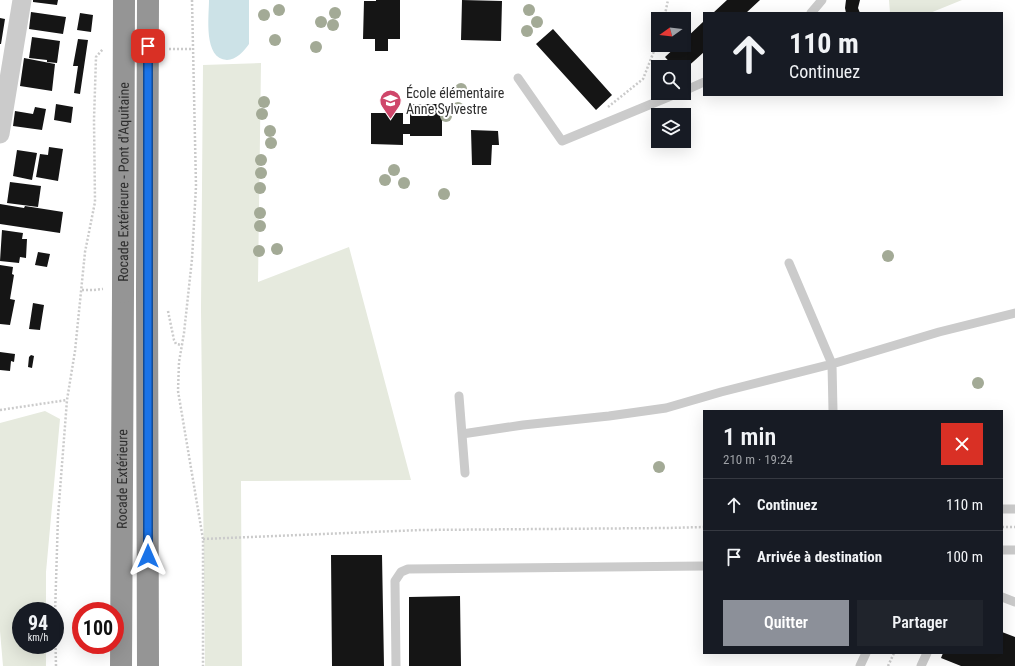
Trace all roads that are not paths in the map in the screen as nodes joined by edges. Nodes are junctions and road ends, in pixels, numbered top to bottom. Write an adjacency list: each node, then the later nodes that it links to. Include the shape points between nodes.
1 (22, 0): 10 (street)
2 (124, 0): 12 (highway, Rocade Extérieure - Pont d'Aquitaine, bridge)
3 (148, 0): 24 (highway, bridge)
4 (822, 0): 5 (lane)
5 (812, 12)
6 (518, 78): 9 (lane, via 562,141)
7 (703, 82): 8 (lane)
8 (691, 88)
9 (661, 100)
10 (0, 134)
11 (789, 263): 14 (lane)
12 (113, 290): 25 (highway, Rocade Extérieure)
13 (1015, 313): 14 (lane, via 939,332)
14 (832, 364): 16 (lane); 17 (lane, via 666,408)
15 (460, 396): 17 (lane)
16 (833, 410)
17 (462, 434): 18 (lane)
18 (465, 473)
19 (1003, 509): 20 (lane)
20 (1015, 509)
21 (1003, 550): 22 (lane)
22 (1015, 550)
23 (703, 566): 34 (lane, via 408,569 400,572 395,581)
24 (148, 587): 32 (highway); 33 (highway)
25 (121, 595): 30 (highway); 31 (highway, Rocade Extérieure)
26 (1003, 597): 27 (lane)
27 (1015, 602)
28 (866, 654): 35 (lane)
29 (927, 654): 36 (lane)
30 (116, 666)
31 (121, 666)
32 (148, 666)
33 (157, 666)
34 (396, 666)
35 (860, 666)
36 (922, 666)

